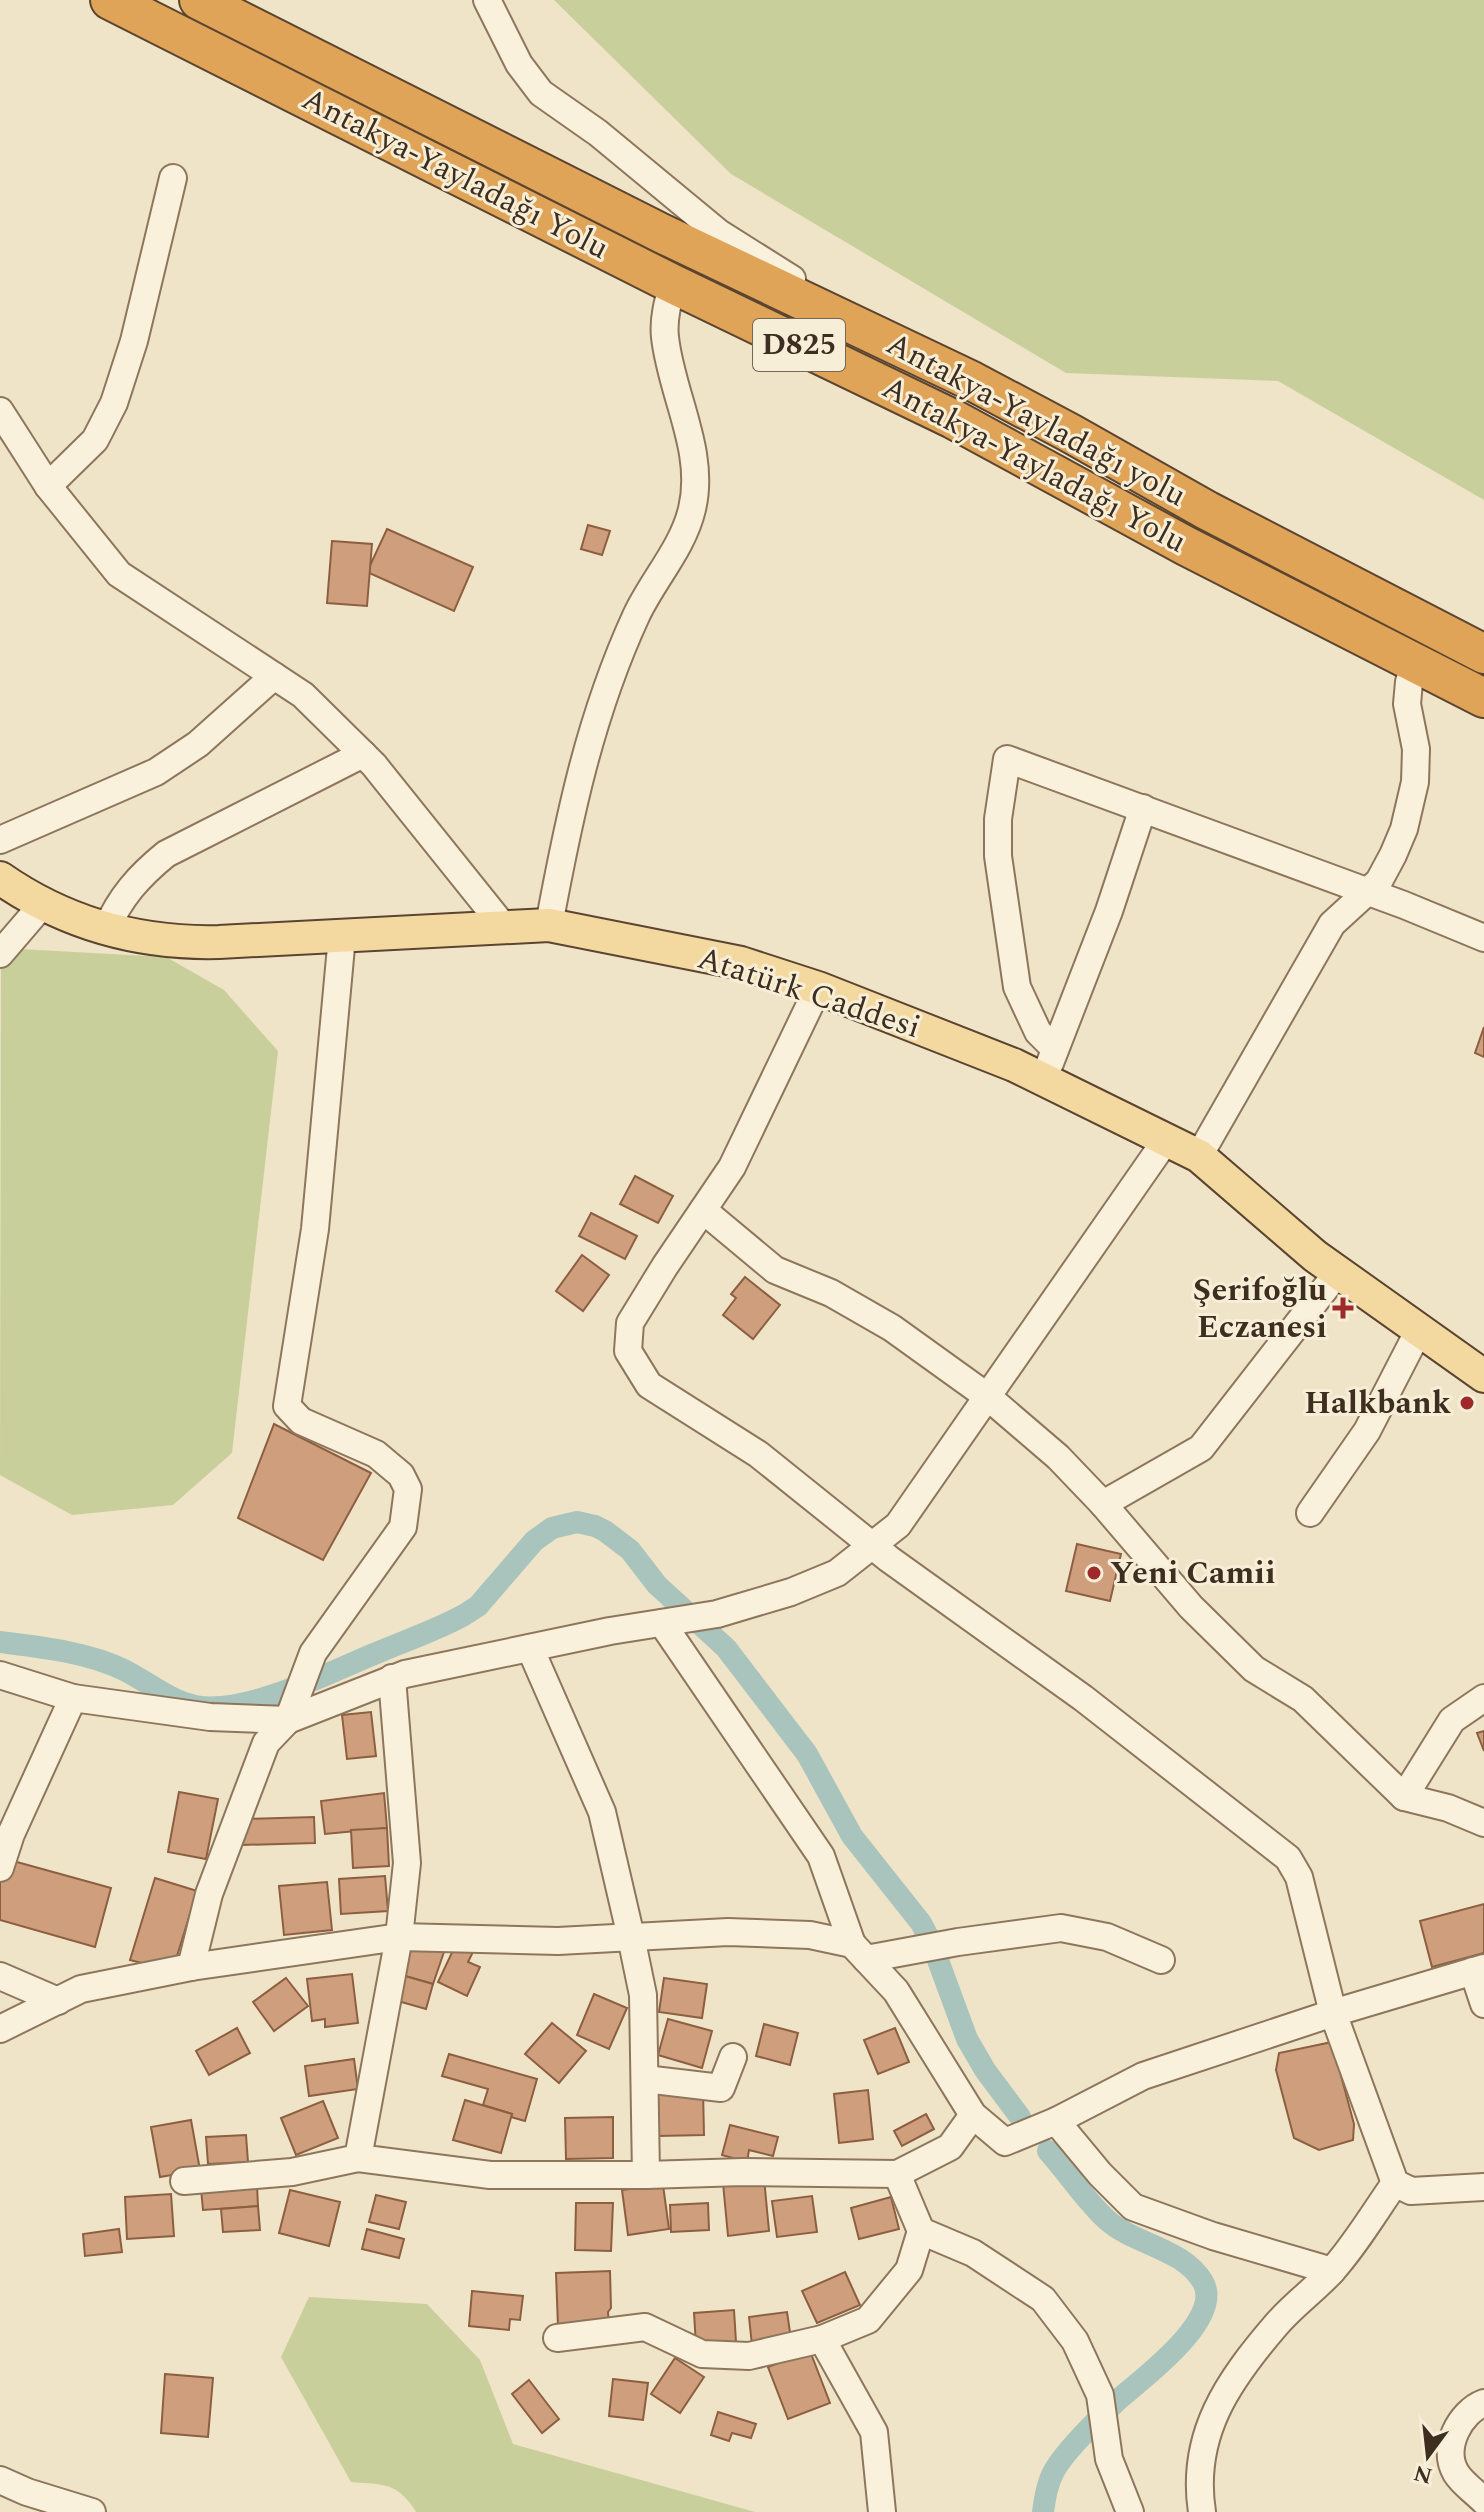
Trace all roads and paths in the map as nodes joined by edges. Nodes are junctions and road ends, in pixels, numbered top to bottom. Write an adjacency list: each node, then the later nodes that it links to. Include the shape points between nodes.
1 (110, 0): 5 (highway, Antakya-Yayladağı Yolu / D825)
2 (199, 0): 6 (highway, Antakya-Yayladağı yolu / D825, via 663,234)
3 (487, 0): 6 (street, via 519,64 541,93 719,233)
4 (173, 178): 8 (street, via 114,403 95,440)
5 (673, 284): 10 (highway, Antakya-Yayladağı Yolu / D825, via 953,419); 19 (street, via 665,339 696,469 692,511 636,615 596,716)
6 (972, 381): 9 (highway, Antakya-Yayladağı yolu / D825)
7 (0, 411): 8 (street)
8 (48, 486): 11 (street, via 119,574)
9 (1484, 654)
10 (1415, 663): 12 (highway, Antakya-Yayladağı Yolu / D825); 17 (street, via 1407,693 1416,749 1411,806 1393,855 1379,881)
11 (274, 676): 13 (street, via 303,695); 15 (street, via 198,744 156,772)
12 (1484, 698)
13 (363, 754): 20 (street); 21 (street, via 166,854 126,892)
14 (1143, 808): 17 (street); 26 (street); 26 (street, via 1007,759 998,856 1017,987 1038,1032)
15 (0, 840)
16 (0, 878): 18 (main road, Atatürk Caddesi)
17 (1366, 891): 23 (street); 29 (street, via 1332,924)
18 (42, 905): 21 (main road, Atatürk Caddesi); 24 (street)
19 (549, 925): 20 (main road, Atatürk Caddesi); 25 (main road, Atatürk Caddesi, via 741,963)
20 (504, 927): 22 (main road, Atatürk Caddesi)
21 (106, 930): 22 (main road, Atatürk Caddesi, via 184,943)
22 (342, 936): 44 (street, via 315,1229 287,1406 301,1421 376,1454 401,1475 408,1489 403,1527 313,1653)
23 (1484, 938)
24 (0, 954)
25 (818, 988): 27 (main road, Atatürk Caddesi); 30 (street, via 732,1167)
26 (1055, 1049): 27 (street)
27 (1043, 1080): 28 (main road, Atatürk Caddesi)
28 (1166, 1140): 29 (main road, Atatürk Caddesi); 34 (street)
29 (1199, 1156): 31 (main road, Atatürk Caddesi)
30 (703, 1210): 34 (street, via 775,1270 831,1293 892,1328); 37 (street, via 630,1323 628,1351 649,1385 758,1454)
31 (1338, 1272): 32 (main road, Atatürk Caddesi); 35 (street, via 1201,1448)
32 (1419, 1330): 33 (main road, Atatürk Caddesi); 36 (street, via 1367,1431)
33 (1484, 1376)
34 (988, 1397): 35 (street); 37 (street, via 898,1525)
35 (1103, 1504): 45 (street, via 1191,1607 1254,1669 1303,1699)
36 (1310, 1513)
37 (873, 1547): 38 (street, via 837,1573 791,1592); 58 (street, via 1083,1698 1288,1858 1299,1877)
38 (669, 1622): 39 (street); 51 (street, via 821,1856)
39 (530, 1648): 41 (street); 50 (street, via 602,1812)
40 (0, 1675): 42 (street)
41 (392, 1678): 44 (street); 49 (street, via 407,1863)
42 (73, 1698): 44 (street, via 210,1717); 47 (street)
43 (1484, 1698): 45 (street, via 1452,1720)
44 (288, 1720): 53 (street, via 266,1743 209,1894)
45 (1404, 1797): 46 (street)
46 (1484, 1823)
47 (5, 1832): 48 (street)
48 (0, 1868)
49 (399, 1937): 50 (street); 53 (street); 64 (street)
50 (631, 1937): 51 (street, via 810,1935); 61 (street, via 643,1995)
51 (859, 1951): 52 (street, via 912,1951 1061,1928 1107,1937); 62 (street, via 896,1991)
52 (1161, 1960)
53 (191, 1967): 56 (street, via 81,1989)
54 (1479, 1970): 57 (street); 58 (street)
55 (0, 1976): 56 (street)
56 (58, 2001): 59 (street)
57 (1484, 2004)
58 (1333, 2013): 63 (street, via 1143,2076); 68 (street)
59 (0, 2029)
60 (733, 2057): 61 (street, via 721,2088)
61 (645, 2079): 66 (street)
62 (973, 2115): 63 (street, via 1005,2142); 65 (street, via 950,2147)
63 (1056, 2121): 71 (street, via 1133,2207)
64 (358, 2158): 66 (street, via 490,2175); 67 (street, via 292,2172)
65 (897, 2174): 66 (street); 70 (street)
66 (646, 2175)
67 (184, 2181)
68 (1395, 2183): 69 (street, via 1411,2191); 71 (street)
69 (1484, 2187)
70 (921, 2231): 73 (street, via 909,2270 868,2320); 79 (street, via 973,2253 1043,2299 1075,2341 1100,2395 1109,2459)
71 (1332, 2271): 80 (street, via 1278,2323 1210,2421 1198,2485)
72 (557, 2338): 73 (street, via 645,2327 702,2354 749,2356)
73 (822, 2339): 78 (street, via 874,2432)
74 (1484, 2403): 76 (street, via 1460,2422 1451,2452 1456,2474)
75 (0, 2480): 77 (street)
76 (1484, 2501)
77 (92, 2512)
78 (882, 2512)
79 (1130, 2512)
80 (1202, 2512)

